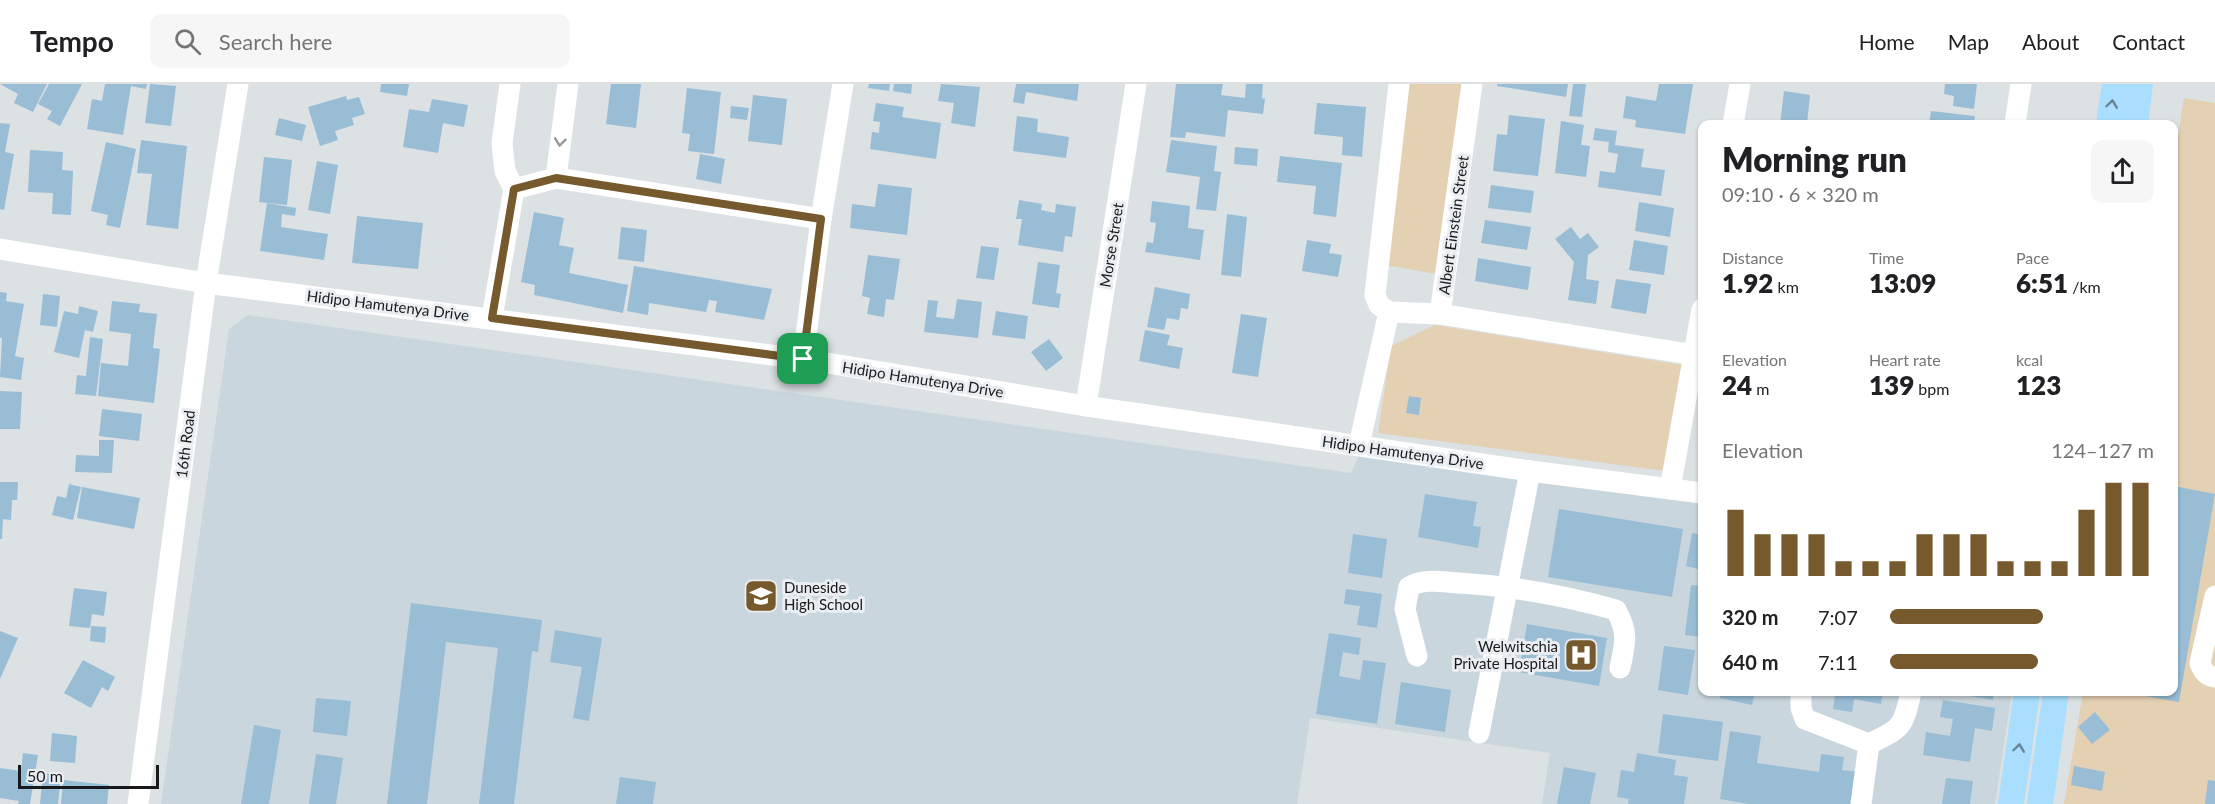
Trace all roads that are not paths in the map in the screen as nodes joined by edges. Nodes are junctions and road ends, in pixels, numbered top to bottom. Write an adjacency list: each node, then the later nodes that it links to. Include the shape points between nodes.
1 (238, 84): 20 (street, 16th Road)
2 (510, 84): 17 (street, via 502,143 505,171)
3 (568, 84): 16 (street, one-way to 16)
4 (843, 84): 18 (street)
5 (1136, 84): 27 (street, Morse Street)
6 (1399, 84): 21 (street, via 1375,295 1379,305)
7 (1472, 84): 22 (street, Albert Einstein Street)
8 (1740, 84): 12 (street)
9 (2021, 84): 13 (street)
10 (2115, 84): 14 (main road, one-way to 10)
11 (2140, 84): 15 (main road)
12 (1734, 120)
13 (2016, 120)
14 (2110, 120)
15 (2136, 120)
16 (556, 178): 17 (street); 18 (street)
17 (514, 189): 23 (street)
18 (821, 219): 26 (street)
19 (0, 249): 20 (street, Hidipo Hamutenya Drive)
20 (206, 283): 23 (street, Hidipo Hamutenya Drive); 43 (street, 16th Road)
21 (1389, 312): 22 (street, Albert Einstein Street); 28 (street)
22 (1440, 314): 25 (street)
23 (492, 318): 26 (street, Hidipo Hamutenya Drive)
24 (1698, 335): 25 (street)
25 (1695, 355): 30 (street)
26 (803, 359): 27 (street, Hidipo Hamutenya Drive)
27 (1086, 406): 28 (street, Hidipo Hamutenya Drive)
28 (1359, 446): 29 (street, Hidipo Hamutenya Drive)
29 (1530, 471): 30 (street, Hidipo Hamutenya Drive); 32 (street)
30 (1670, 489): 31 (street, Hidipo Hamutenya Drive)
31 (1698, 492)
32 (1507, 586): 34 (street, via 1418,581 1409,587 1405,609); 35 (street, via 1616,610 1626,639); 41 (street)
33 (2215, 596): 36 (street, via 2200,663 2203,671)
34 (1417, 656)
35 (1620, 668)
36 (2215, 677)
37 (1801, 696): 42 (street, via 1805,719)
38 (1910, 696): 42 (street, via 1905,720 1893,732)
39 (2026, 696): 45 (main road, one-way to 39)
40 (2055, 696): 46 (main road)
41 (1479, 733)
42 (1869, 744): 44 (street)
43 (138, 804)
44 (1860, 804)
45 (2011, 804)
46 (2040, 804)

